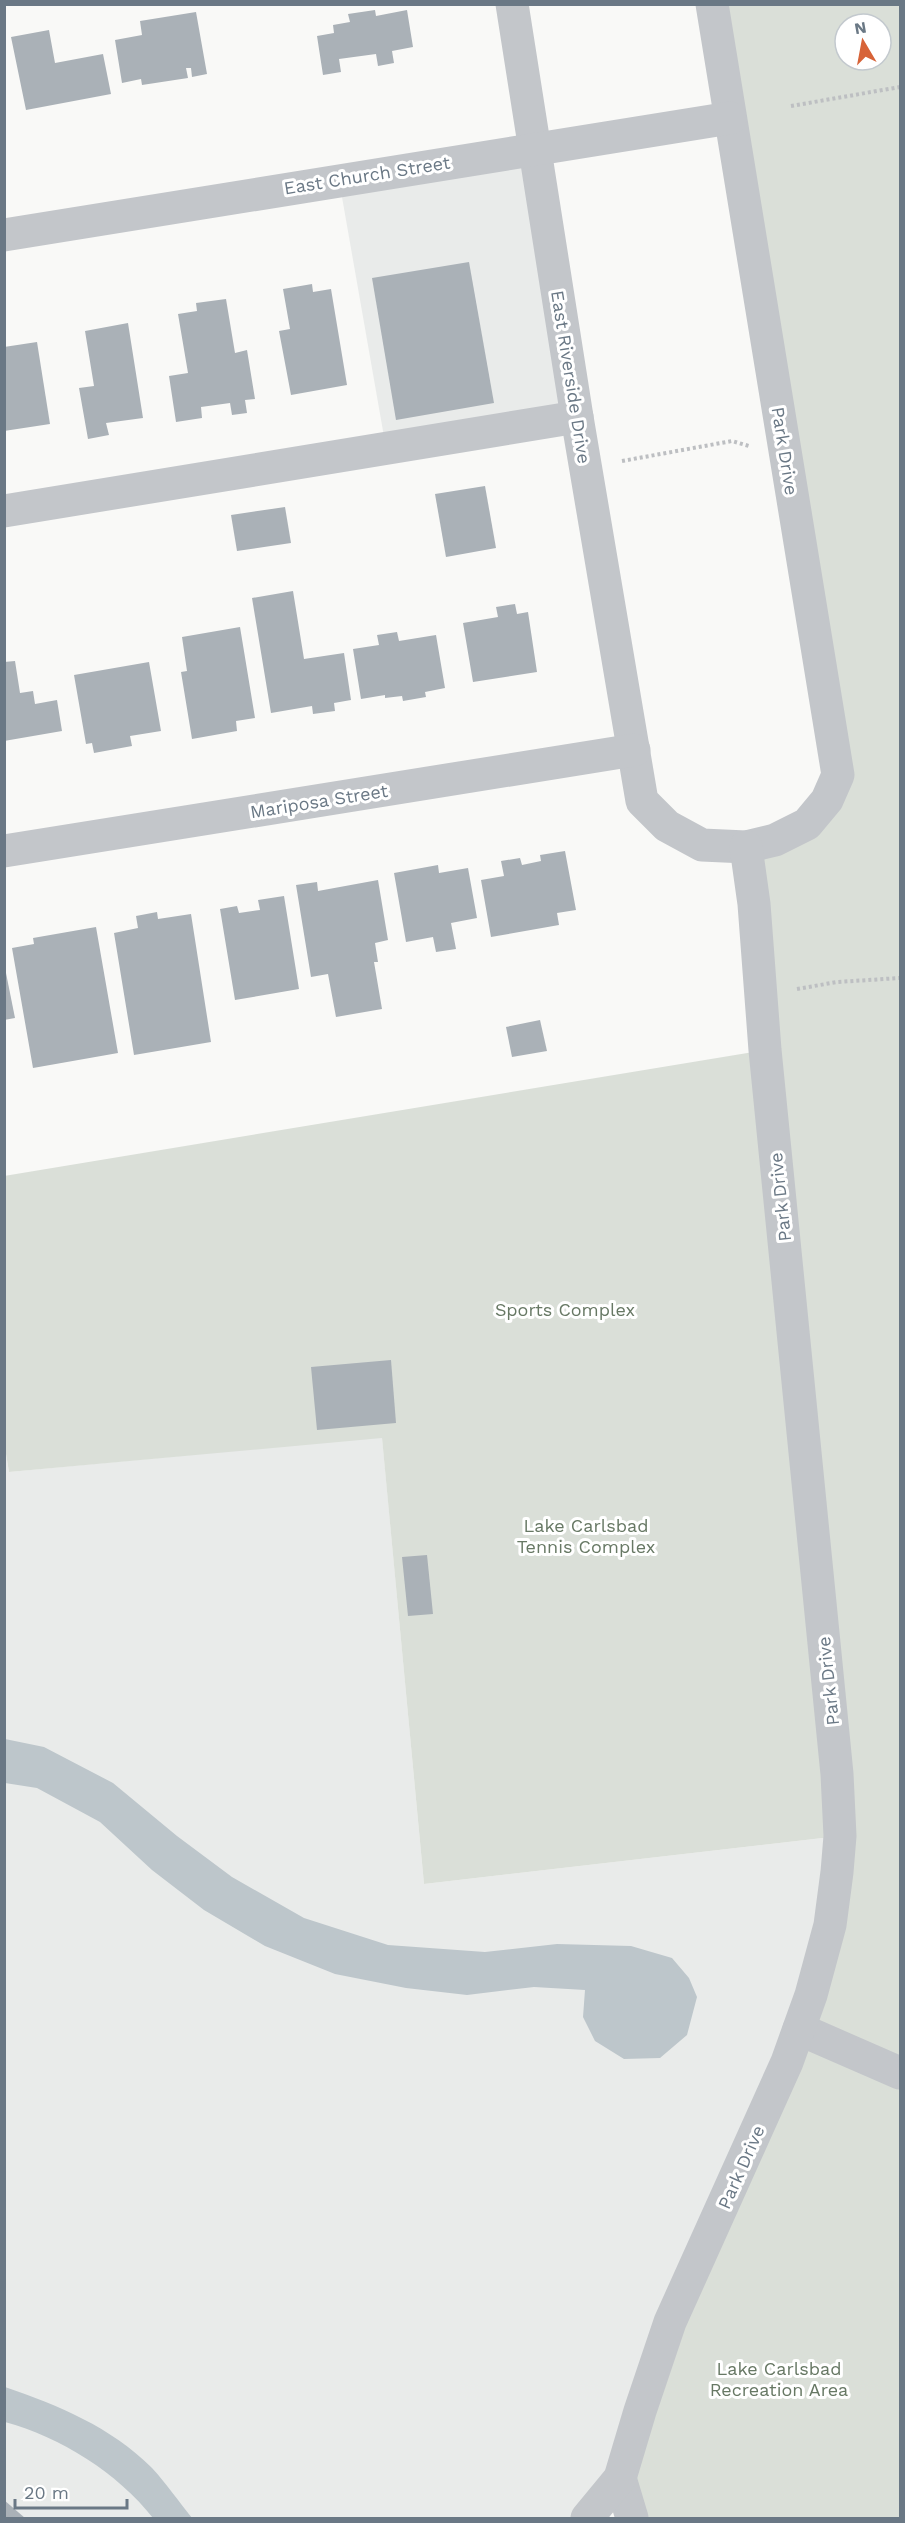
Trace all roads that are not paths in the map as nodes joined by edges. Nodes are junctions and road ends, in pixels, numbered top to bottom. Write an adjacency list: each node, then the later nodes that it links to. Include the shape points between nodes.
1 (512, 4): 4 (street, East Riverside Drive)
2 (712, 4): 3 (street, Park Drive)
3 (730, 118): 4 (street, East Church Street); 9 (street, Park Drive, via 838,775 827,800 807,824 775,840)
4 (534, 148): 5 (street, East Church Street); 6 (street, East Riverside Drive)
5 (4, 235)
6 (577, 417): 7 (street); 8 (street, East Riverside Drive)
7 (4, 511)
8 (634, 750): 9 (street, Park Drive, via 642,801 667,826 702,845); 10 (street, Mariposa Street)
9 (746, 847): 11 (street, Park Drive, via 836,1762 840,1836 830,1925)
10 (4, 852)
11 (799, 2029): 12 (street); 13 (street, Park Drive, via 670,2322)
12 (900, 2073)
13 (620, 2478): 14 (street, Park Drive); 15 (street)
14 (587, 2518)
15 (632, 2518)

